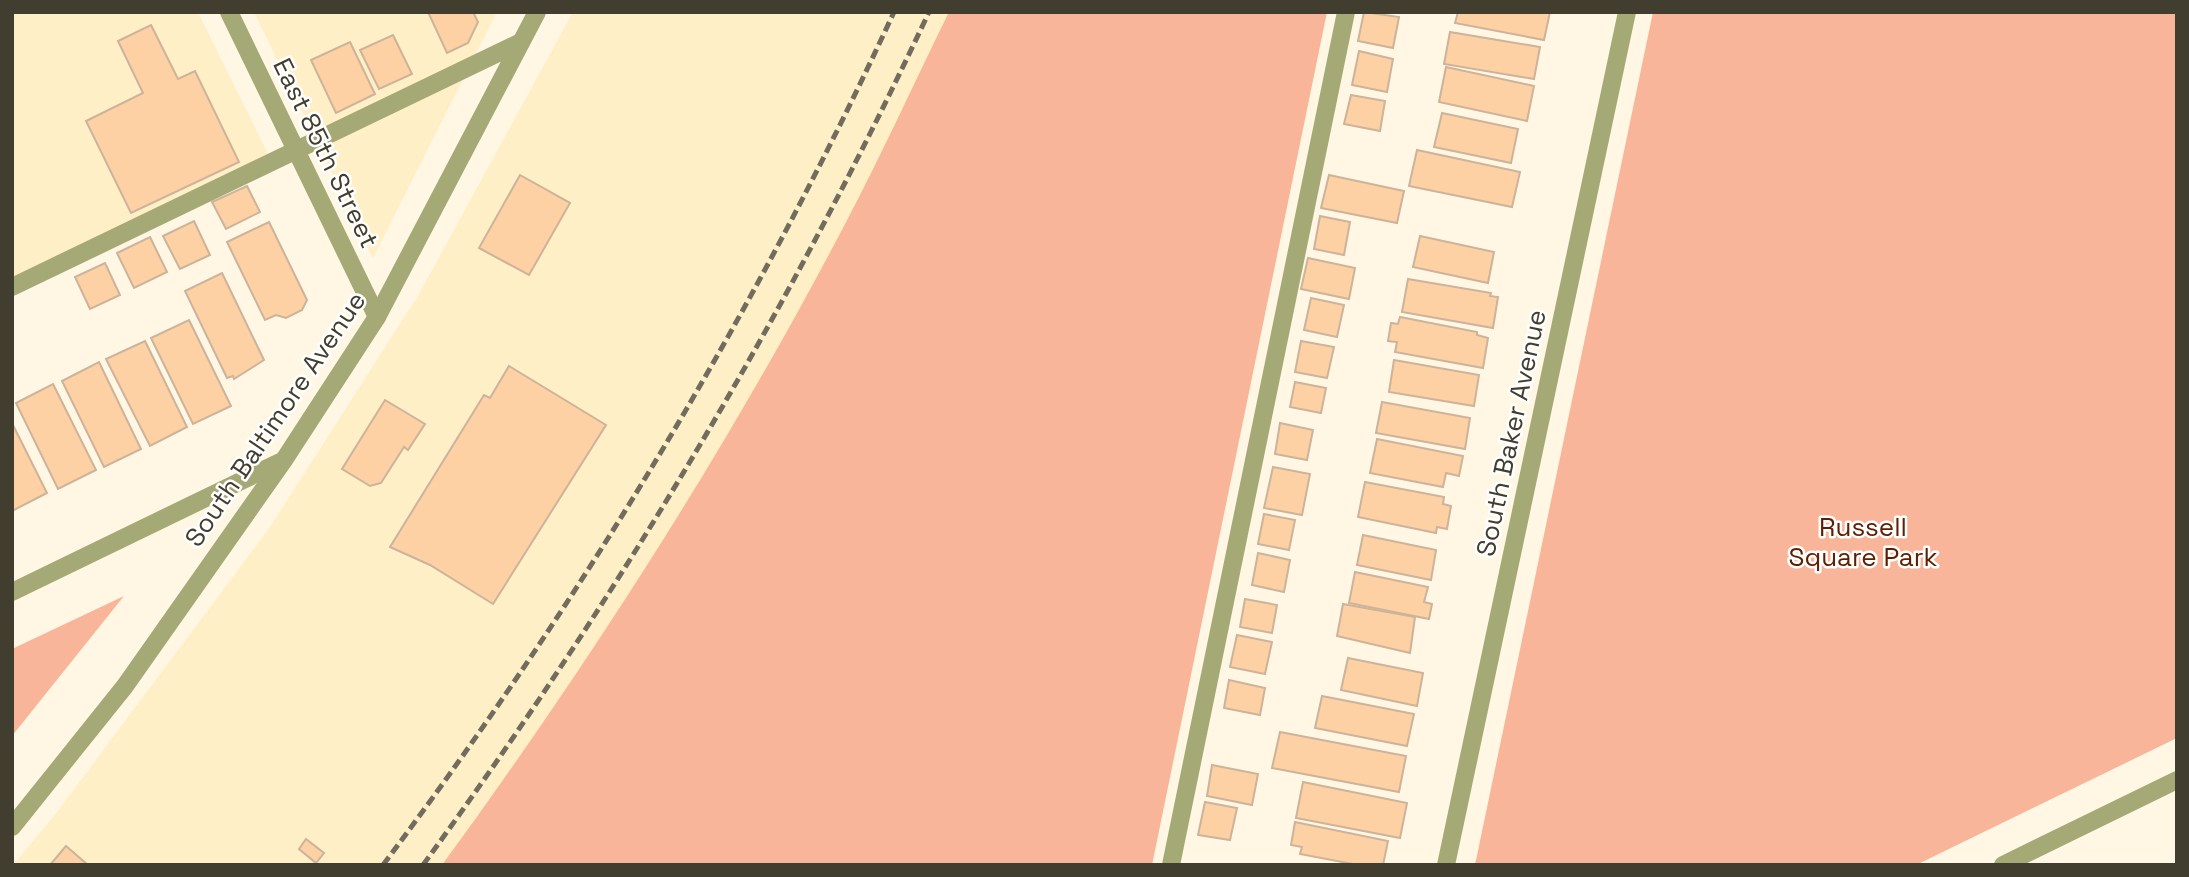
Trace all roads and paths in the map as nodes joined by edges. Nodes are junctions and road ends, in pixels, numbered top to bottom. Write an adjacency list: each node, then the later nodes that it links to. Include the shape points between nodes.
1 (229, 12): 6 (street, East 85th Street)
2 (537, 12): 5 (street, South Baltimore Avenue)
3 (1346, 12): 13 (street)
4 (1627, 12): 14 (street, South Baker Avenue)
5 (521, 42): 6 (street); 8 (street, South Baltimore Avenue)
6 (296, 150): 7 (street); 8 (street, East 85th Street)
7 (12, 287)
8 (377, 317): 9 (street, South Baltimore Avenue)
9 (284, 460): 10 (street); 12 (street, South Baltimore Avenue, via 125,686)
10 (12, 592)
11 (2177, 780): 15 (street)
12 (12, 827)
13 (1171, 865)
14 (1446, 865)
15 (2003, 865)

